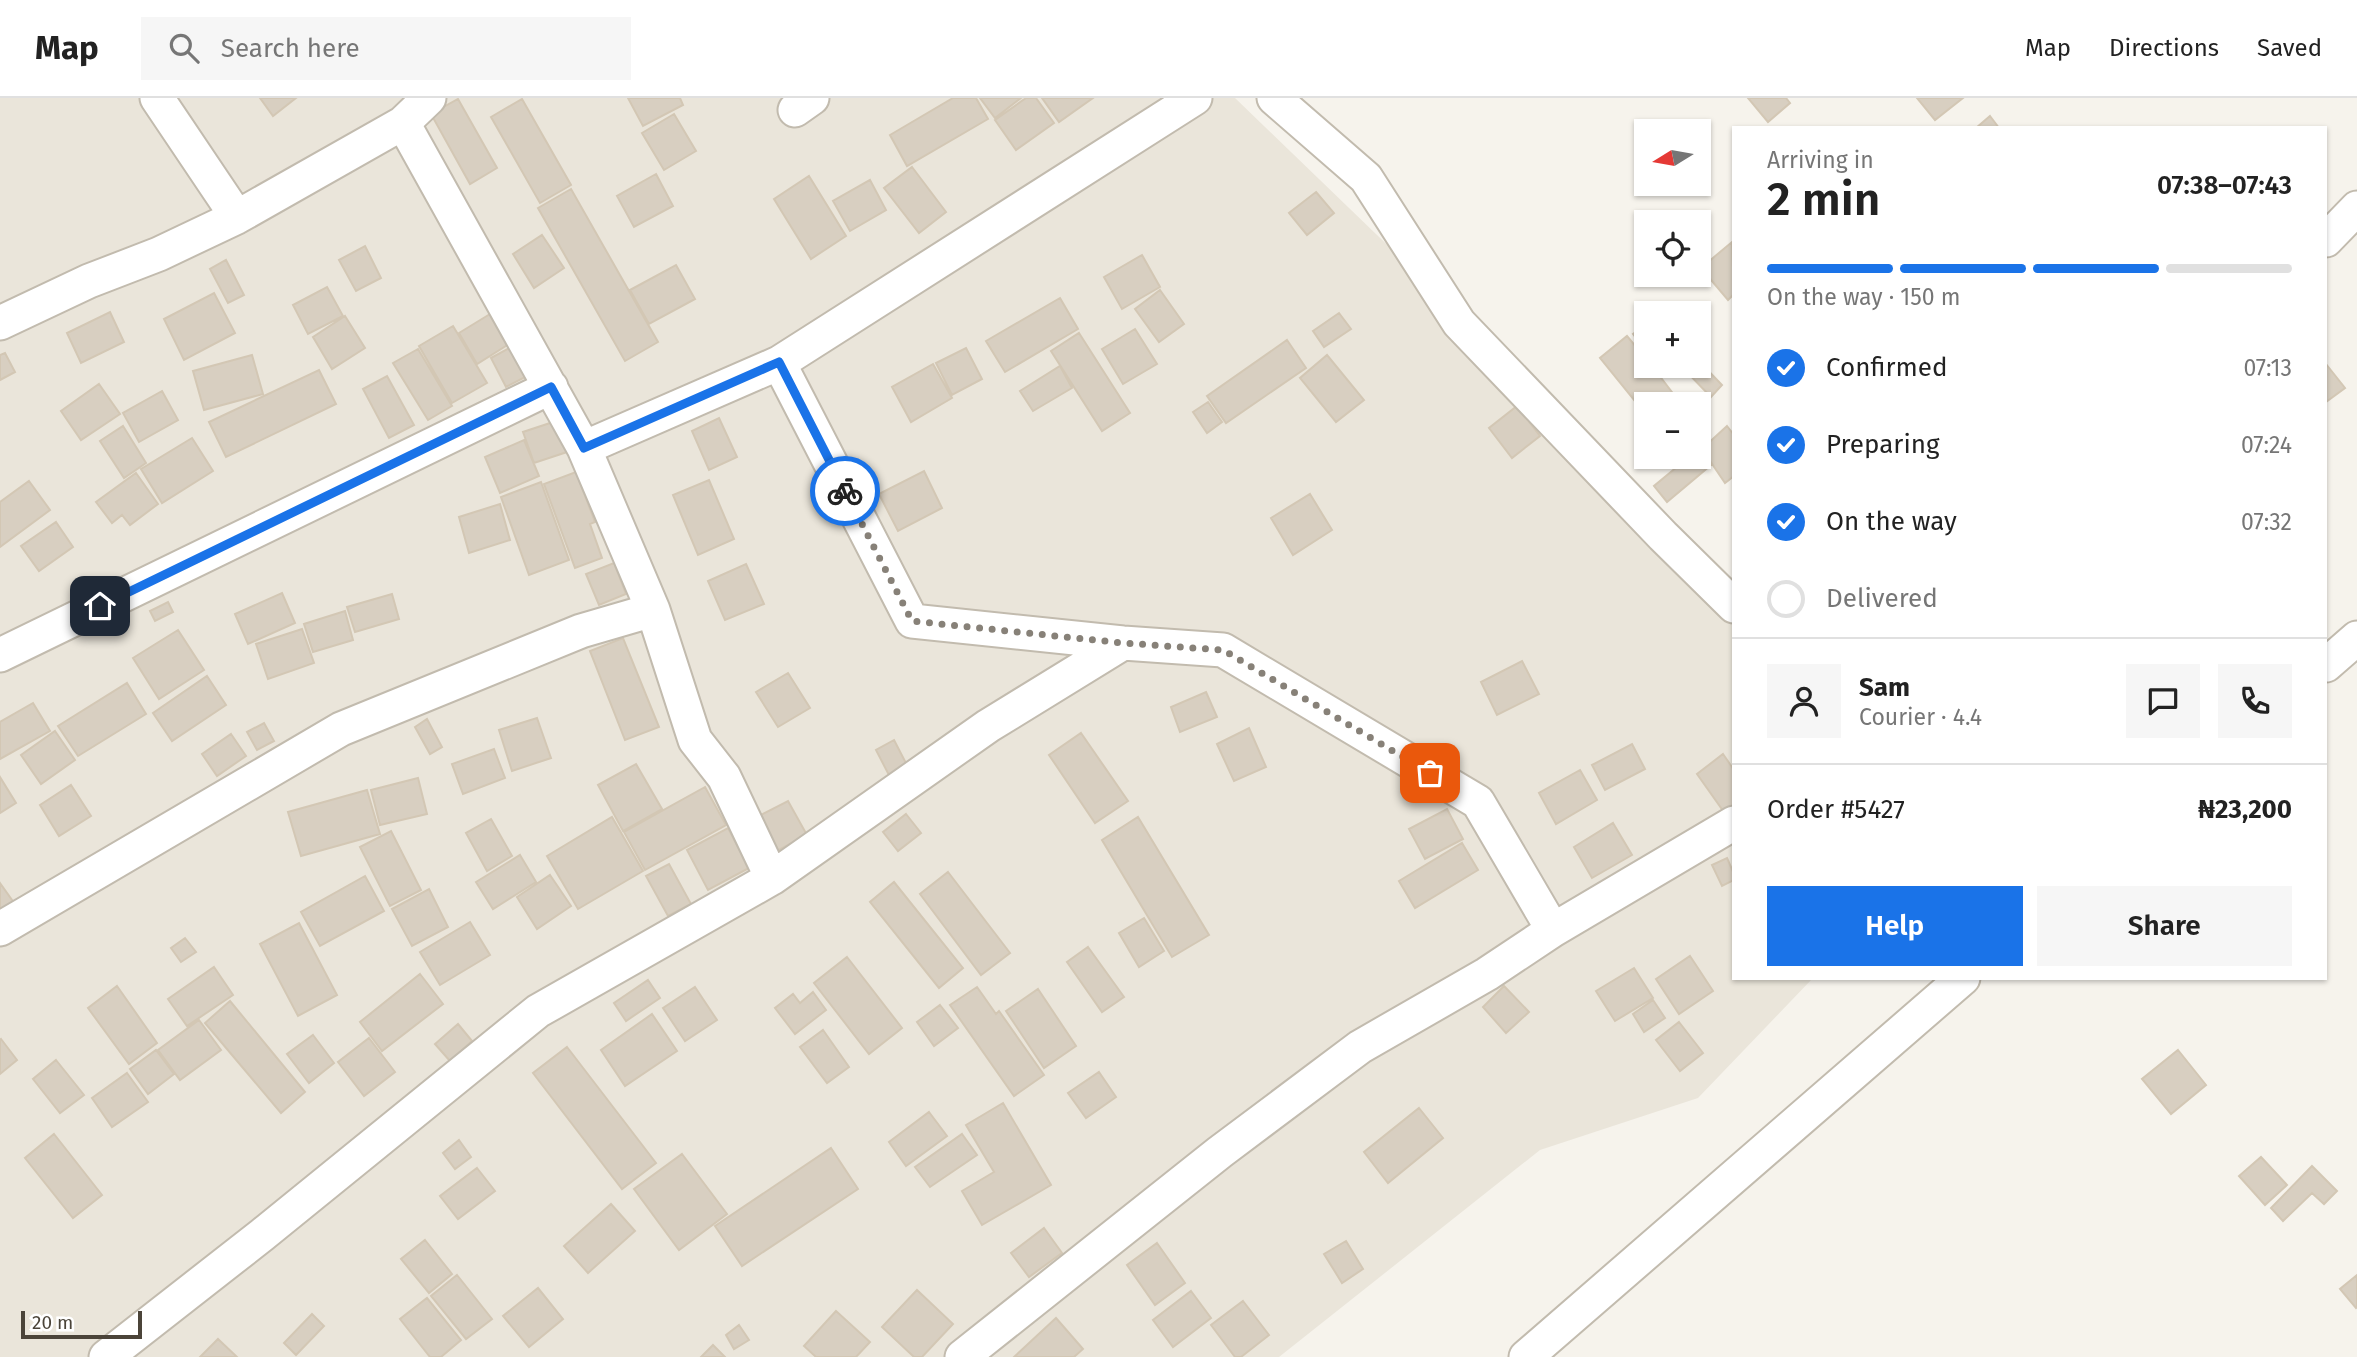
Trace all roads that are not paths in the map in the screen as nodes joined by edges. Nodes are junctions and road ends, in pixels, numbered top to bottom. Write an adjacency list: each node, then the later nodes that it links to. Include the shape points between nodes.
1 (157, 98): 7 (street)
2 (429, 98): 5 (street)
3 (1195, 98): 10 (street)
4 (1274, 98): 13 (street, via 1366,178 1459,323)
5 (403, 123): 7 (street); 11 (street)
6 (2357, 208): 8 (street)
7 (237, 217): 9 (street)
8 (2327, 239)
9 (0, 323)
10 (779, 362): 12 (street); 16 (street, via 912,621)
11 (551, 387): 12 (street); 17 (street)
12 (584, 448): 14 (street)
13 (1732, 604)
14 (653, 610): 20 (street, via 695,740 724,778); 21 (street, via 581,631 341,729)
15 (2357, 638): 18 (street)
16 (1123, 643): 20 (street, via 988,726); 22 (street, via 1223,650 1478,802)
17 (0, 655)
18 (2327, 664)
19 (1732, 824): 22 (street)
20 (772, 878): 24 (street, via 538,1011)
21 (0, 929)
22 (1553, 930): 25 (street, via 1360,1047)
23 (1961, 980): 26 (street)
24 (106, 1357)
25 (962, 1357)
26 (1526, 1357)

